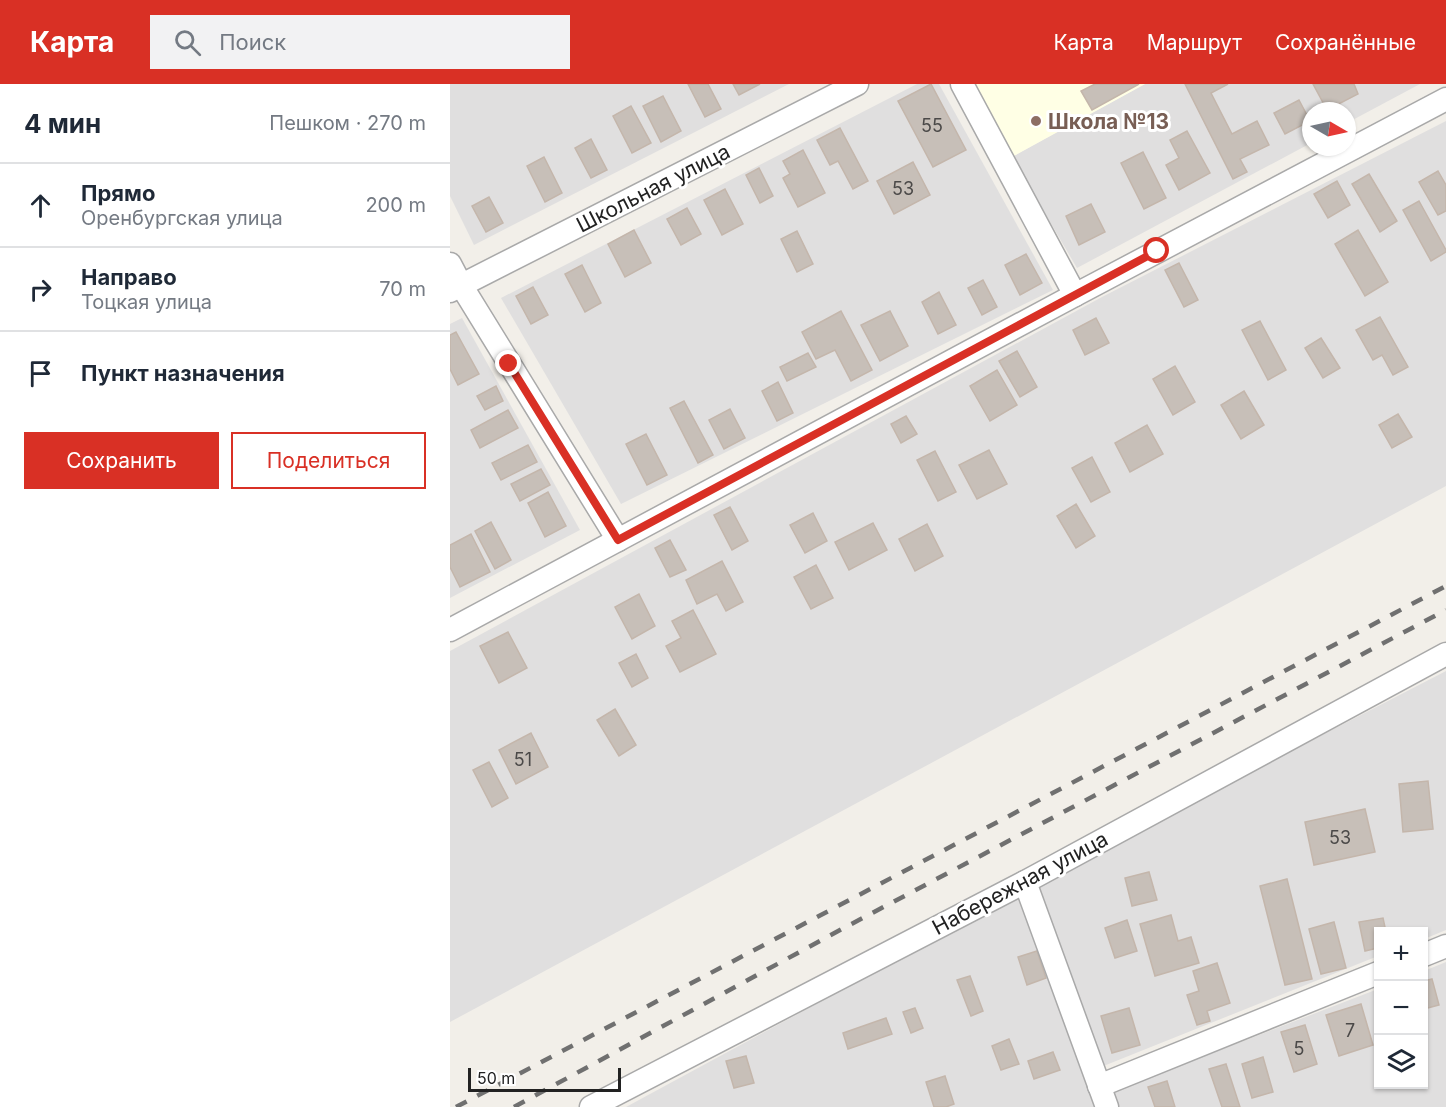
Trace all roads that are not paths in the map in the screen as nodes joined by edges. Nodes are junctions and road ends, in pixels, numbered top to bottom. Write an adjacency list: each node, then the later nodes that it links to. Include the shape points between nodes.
1 (857, 84): 5 (street, Школьная улица)
2 (962, 84): 6 (street)
3 (1446, 99): 6 (street)
4 (450, 264): 5 (street)
5 (455, 288): 7 (street)
6 (1075, 295): 7 (street)
7 (618, 540): 8 (street)
8 (450, 630)
9 (1446, 654): 10 (street, Набережная улица)
10 (1025, 882): 14 (street); 15 (street, Набережная улица)
11 (1446, 946): 12 (street)
12 (1428, 953)
13 (1374, 975): 14 (street)
14 (1099, 1086): 16 (street)
15 (591, 1107)
16 (1107, 1107)

